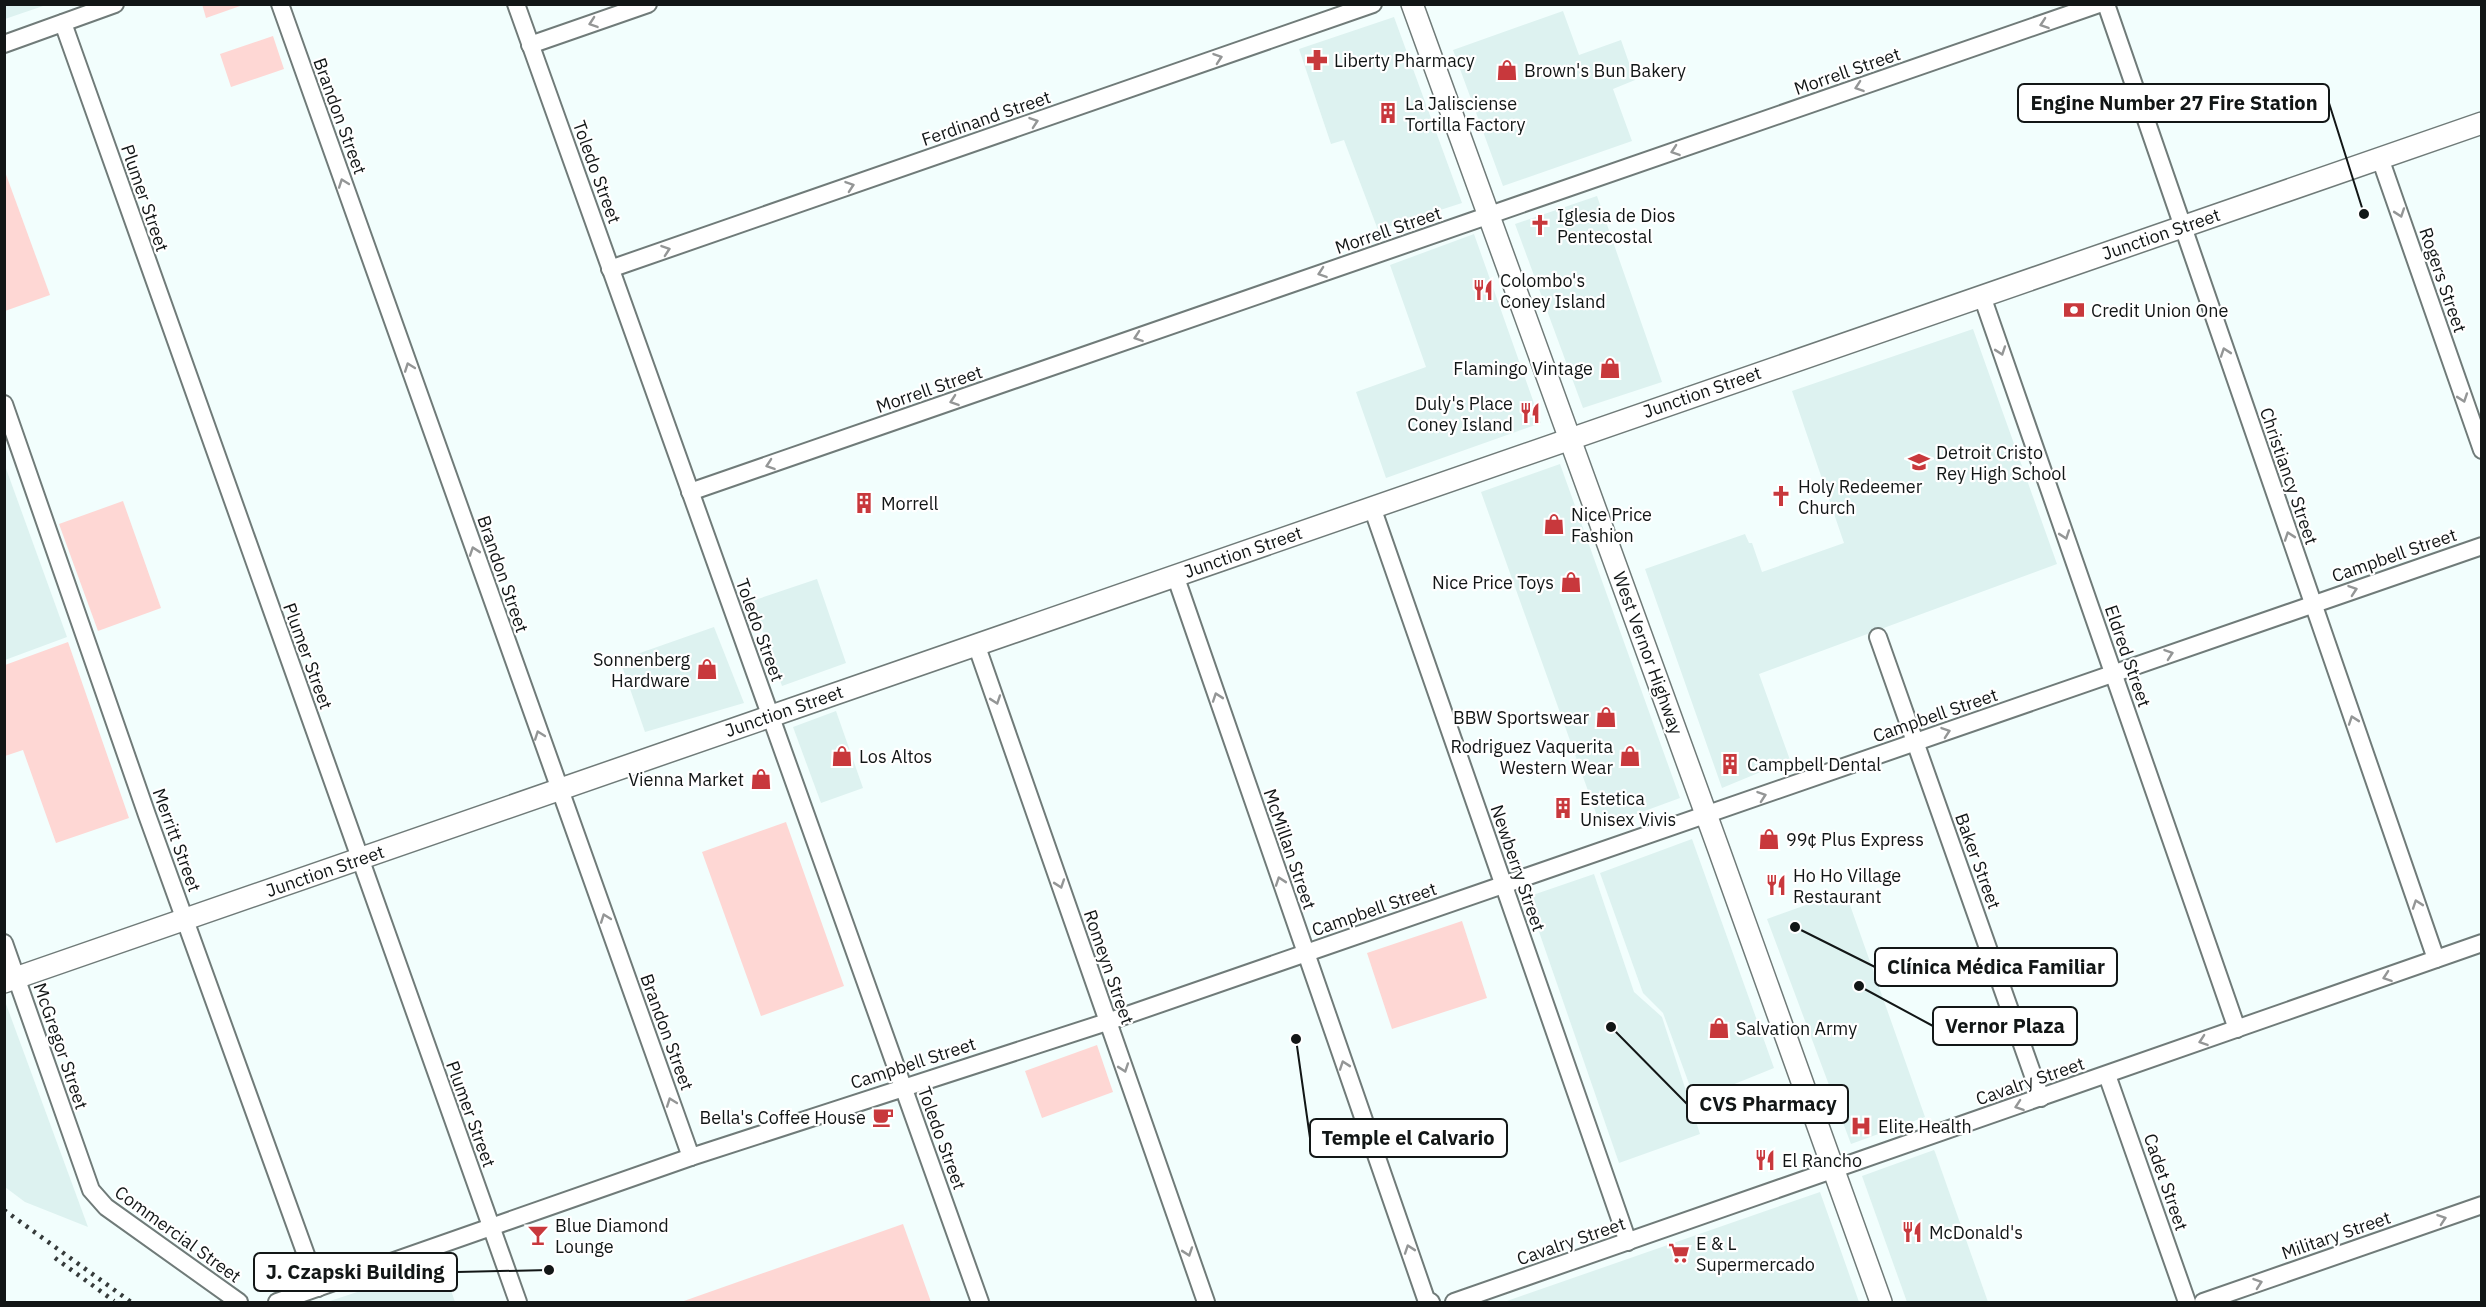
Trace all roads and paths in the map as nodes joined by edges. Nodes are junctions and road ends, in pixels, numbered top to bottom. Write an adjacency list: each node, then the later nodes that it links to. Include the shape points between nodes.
1 (115, 4): 9 (street)
2 (280, 4): 31 (street, Brandon Street, one-way to 2)
3 (516, 4): 11 (street, Toledo Street)
4 (648, 4): 11 (street, one-way to 11)
5 (1373, 4): 16 (street, Ferdinand Street, one-way to 5)
6 (1412, 4): 14 (street, West Vernor Highway)
7 (2099, 4): 14 (street, Morrell Street, one-way to 14)
8 (2106, 4): 15 (street, Christiancy Street)
9 (63, 23): 10 (street); 33 (street, Plumer Street)
10 (4, 44)
11 (530, 45): 16 (street, Toledo Street)
12 (2481, 123): 13 (street, Junction Street)
13 (2380, 158): 15 (street, Junction Street); 20 (street, Rogers Street, one-way to 20)
14 (1489, 215): 19 (street, West Vernor Highway); 21 (street, Morrell Street, one-way to 21)
15 (2182, 227): 17 (street, Junction Street); 25 (street, Christiancy Street, one-way to 15)
16 (610, 269): 21 (street, Toledo Street)
17 (1982, 296): 19 (street, Junction Street); 28 (street, Eldred Street, one-way to 28)
18 (4, 404): 35 (street, Merritt Street)
19 (1570, 438): 22 (street, Junction Street); 32 (street, West Vernor Highway)
20 (2481, 450)
21 (690, 492): 29 (street, Toledo Street)
22 (1372, 507): 24 (street, Junction Street); 34 (street, Newberry Street)
23 (2481, 546): 25 (street, Campbell Street, one-way to 23)
24 (1175, 575): 27 (street, Junction Street); 38 (street, McMillan Street, one-way to 24)
25 (2312, 604): 28 (street, Campbell Street, one-way to 25); 39 (street, Christiancy Street, one-way to 25)
26 (1878, 637): 30 (street, Baker Street)
27 (976, 644): 29 (street, Junction Street); 41 (street, Romeyn Street, one-way to 41)
28 (2114, 674): 30 (street, Campbell Street, one-way to 28); 42 (street, Eldred Street)
29 (770, 716): 31 (street, Junction Street); 44 (street, Toledo Street)
30 (1915, 742): 32 (street, Campbell Street, one-way to 30); 45 (street, Baker Street)
31 (559, 790): 33 (street, Junction Street); 46 (street, Brandon Street, one-way to 31)
32 (1707, 815): 34 (street, Campbell Street); 48 (street, West Vernor Highway)
33 (359, 859): 35 (street, Junction Street); 50 (street, Plumer Street)
34 (1503, 884): 38 (street, Campbell Street); 51 (street, Newberry Street)
35 (185, 919): 40 (street, Junction Street); 52 (street, Merritt Street)
36 (4, 943): 40 (street, McGregor Street)
37 (2481, 943): 39 (street, Cavalry Street)
38 (1305, 953): 41 (street, Campbell Street); 58 (street, McMillan Street, one-way to 38, via 1426,1299)
39 (2436, 959): 42 (street, Cavalry Street, one-way to 42)
40 (11, 980): 47 (street, McGregor Street)
41 (1107, 1022): 44 (street, Campbell Street); 57 (street, Romeyn Street, one-way to 57)
42 (2237, 1029): 43 (street, Cavalry Street, one-way to 43)
43 (2107, 1075): 45 (street, Cavalry Street); 61 (street, Cadet Street)
44 (903, 1087): 46 (street, Campbell Street); 56 (street, Toledo Street)
45 (2042, 1098): 48 (street, Cavalry Street, one-way to 48)
46 (691, 1157): 50 (street, Campbell Street)
47 (80, 1162): 53 (street, Commercial Street, via 91,1190 106,1207)
48 (1834, 1170): 51 (street, Cavalry Street); 60 (street, West Vernor Highway)
49 (2481, 1205): 62 (street, Military Street, one-way to 49)
50 (490, 1227): 52 (street, Campbell Street); 55 (street, Plumer Street)
51 (1628, 1242): 59 (street, Cavalry Street)
52 (318, 1288): 54 (street, Campbell Street)
53 (239, 1302)
54 (277, 1302)
55 (518, 1302)
56 (980, 1302)
57 (1206, 1302)
58 (1431, 1302)
59 (1454, 1302)
60 (1881, 1302)
61 (2187, 1302)
62 (2203, 1302)

